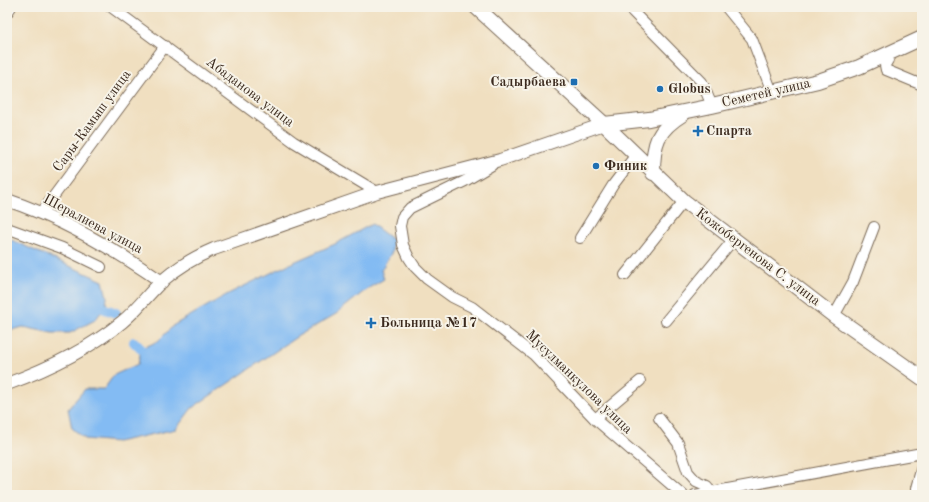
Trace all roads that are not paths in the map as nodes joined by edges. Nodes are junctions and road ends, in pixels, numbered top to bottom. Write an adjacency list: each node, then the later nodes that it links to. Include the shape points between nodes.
1 (11, 7): 6 (street)
2 (111, 7): 8 (street, Абаданова улица)
3 (476, 7): 14 (main road, Кожобергенова С. улица)
4 (628, 7): 12 (street, via 702,82)
5 (726, 7): 11 (street, via 752,39)
6 (7, 13)
7 (922, 38): 9 (main road, Семетей улица)
8 (165, 46): 18 (street, Абаданова улица, via 294,142); 21 (street, Сары-Камыш улица)
9 (886, 55): 10 (street, via 886,70); 11 (main road, Семетей улица, via 832,77)
10 (922, 85)
11 (772, 92): 12 (main road, Семетей улица)
12 (712, 106): 13 (main road, Семетей улица)
13 (689, 110): 14 (main road, Семетей улица, via 649,119); 17 (main road, via 665,127 658,137 654,148)
14 (604, 124): 15 (main road, Кожобергенова С. улица); 16 (street)
15 (635, 156): 17 (main road, Кожобергенова С. улица); 24 (street, via 613,185)
16 (500, 160): 18 (street); 35 (street, Мусулманкулова улица, via 465,181 410,208 402,217 400,226 403,245 415,267 427,279 452,297 472,307 534,355)
17 (653, 173): 20 (main road, Кожобергенова С. улица)
18 (377, 192): 28 (street, via 214,248 192,259)
19 (7, 200): 21 (street, Шералиева улица)
20 (684, 201): 25 (main road, Кожобергенова С. улица); 27 (street)
21 (42, 212): 28 (street, Шералиева улица, via 108,247)
22 (874, 227): 29 (street, via 853,282)
23 (7, 228): 26 (street, via 62,248)
24 (580, 238)
25 (733, 240): 29 (main road, Кожобергенова С. улица); 30 (street)
26 (101, 267)
27 (625, 275)
28 (162, 282): 33 (street, via 130,315 92,344 36,374)
29 (834, 316): 31 (main road, Кожобергенова С. улица)
30 (666, 321)
31 (922, 378)
32 (640, 381): 35 (street)
33 (7, 384)
34 (659, 418): 38 (street, via 678,443 688,472)
35 (595, 419): 40 (street, Мусулманкулова улица)
36 (922, 453): 38 (street)
37 (922, 467): 39 (street, via 916,488)
38 (712, 492): 41 (street)
39 (922, 492)
40 (683, 495)
41 (695, 495)

